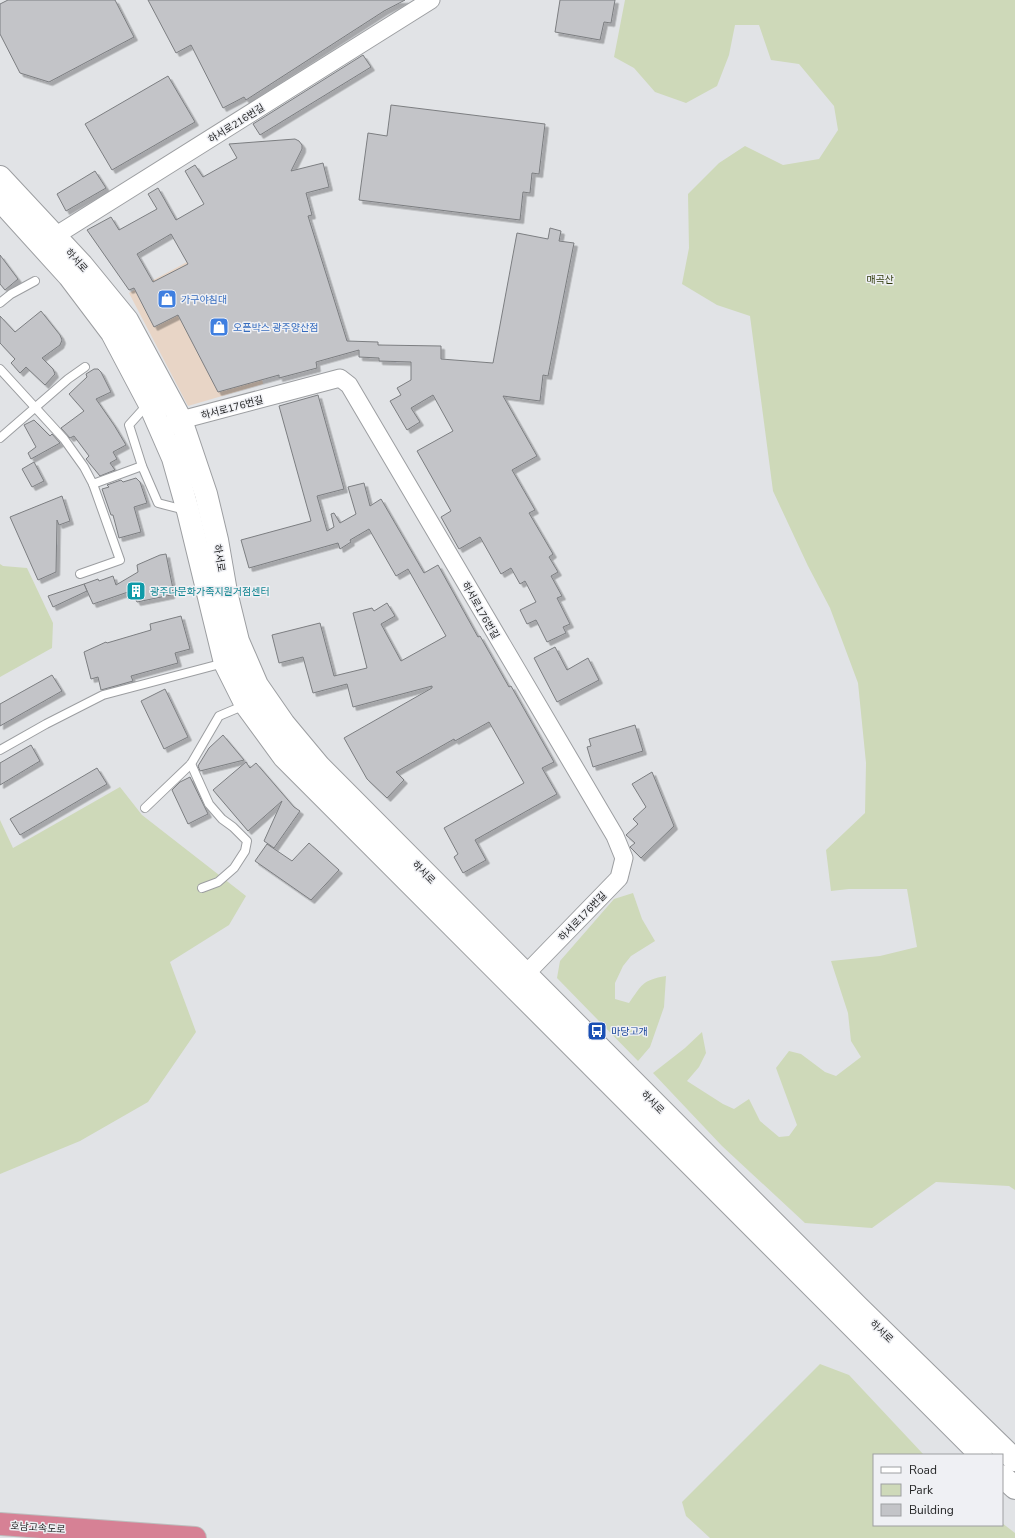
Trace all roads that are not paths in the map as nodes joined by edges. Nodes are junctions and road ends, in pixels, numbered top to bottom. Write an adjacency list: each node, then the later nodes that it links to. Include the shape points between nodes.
1 (431, 0): 4 (street, 하서로216번길)
2 (0, 177): 4 (main road, 하서로)
3 (0, 200): 4 (main road, 하서로)
4 (49, 242): 9 (main road, 하서로, via 69,276 112,333); 11 (main road, 하서로, via 82,264 127,320)
5 (35, 281): 6 (lane)
6 (0, 303)
7 (85, 367): 10 (lane)
8 (0, 369): 10 (lane)
9 (149, 403): 12 (main road, 하서로); 14 (lane, via 129,425)
10 (35, 408): 13 (lane); 15 (lane, via 64,439)
11 (181, 420): 12 (street, 하서로176번길); 24 (main road, 하서로, via 206,494 238,641 256,685 319,766); 24 (street, 하서로176번길, via 340,378 349,385 611,829 624,858 619,878)
12 (161, 429): 16 (main road, 하서로, via 173,458)
13 (0, 438)
14 (142, 466): 15 (lane); 16 (lane, via 158,503)
15 (93, 484): 17 (lane, via 120,560)
16 (188, 511): 18 (main road, 하서로)
17 (80, 574)
18 (225, 663): 19 (main road, 하서로); 20 (lane, via 103,695)
19 (246, 704): 21 (lane, via 220,716); 24 (main road, 하서로, via 284,757)
20 (0, 750)
21 (191, 764): 22 (lane); 23 (lane, via 209,804 247,841 245,851 234,868 218,882)
22 (145, 808)
23 (202, 888)
24 (520, 980): 25 (main road, 하서로); 26 (main road, 하서로)
25 (980, 1454)
26 (1015, 1460)
27 (1003, 1477): 28 (main road)
28 (1015, 1488)
29 (0, 1524): 30 (highway, 호남고속도로)
30 (195, 1538)

